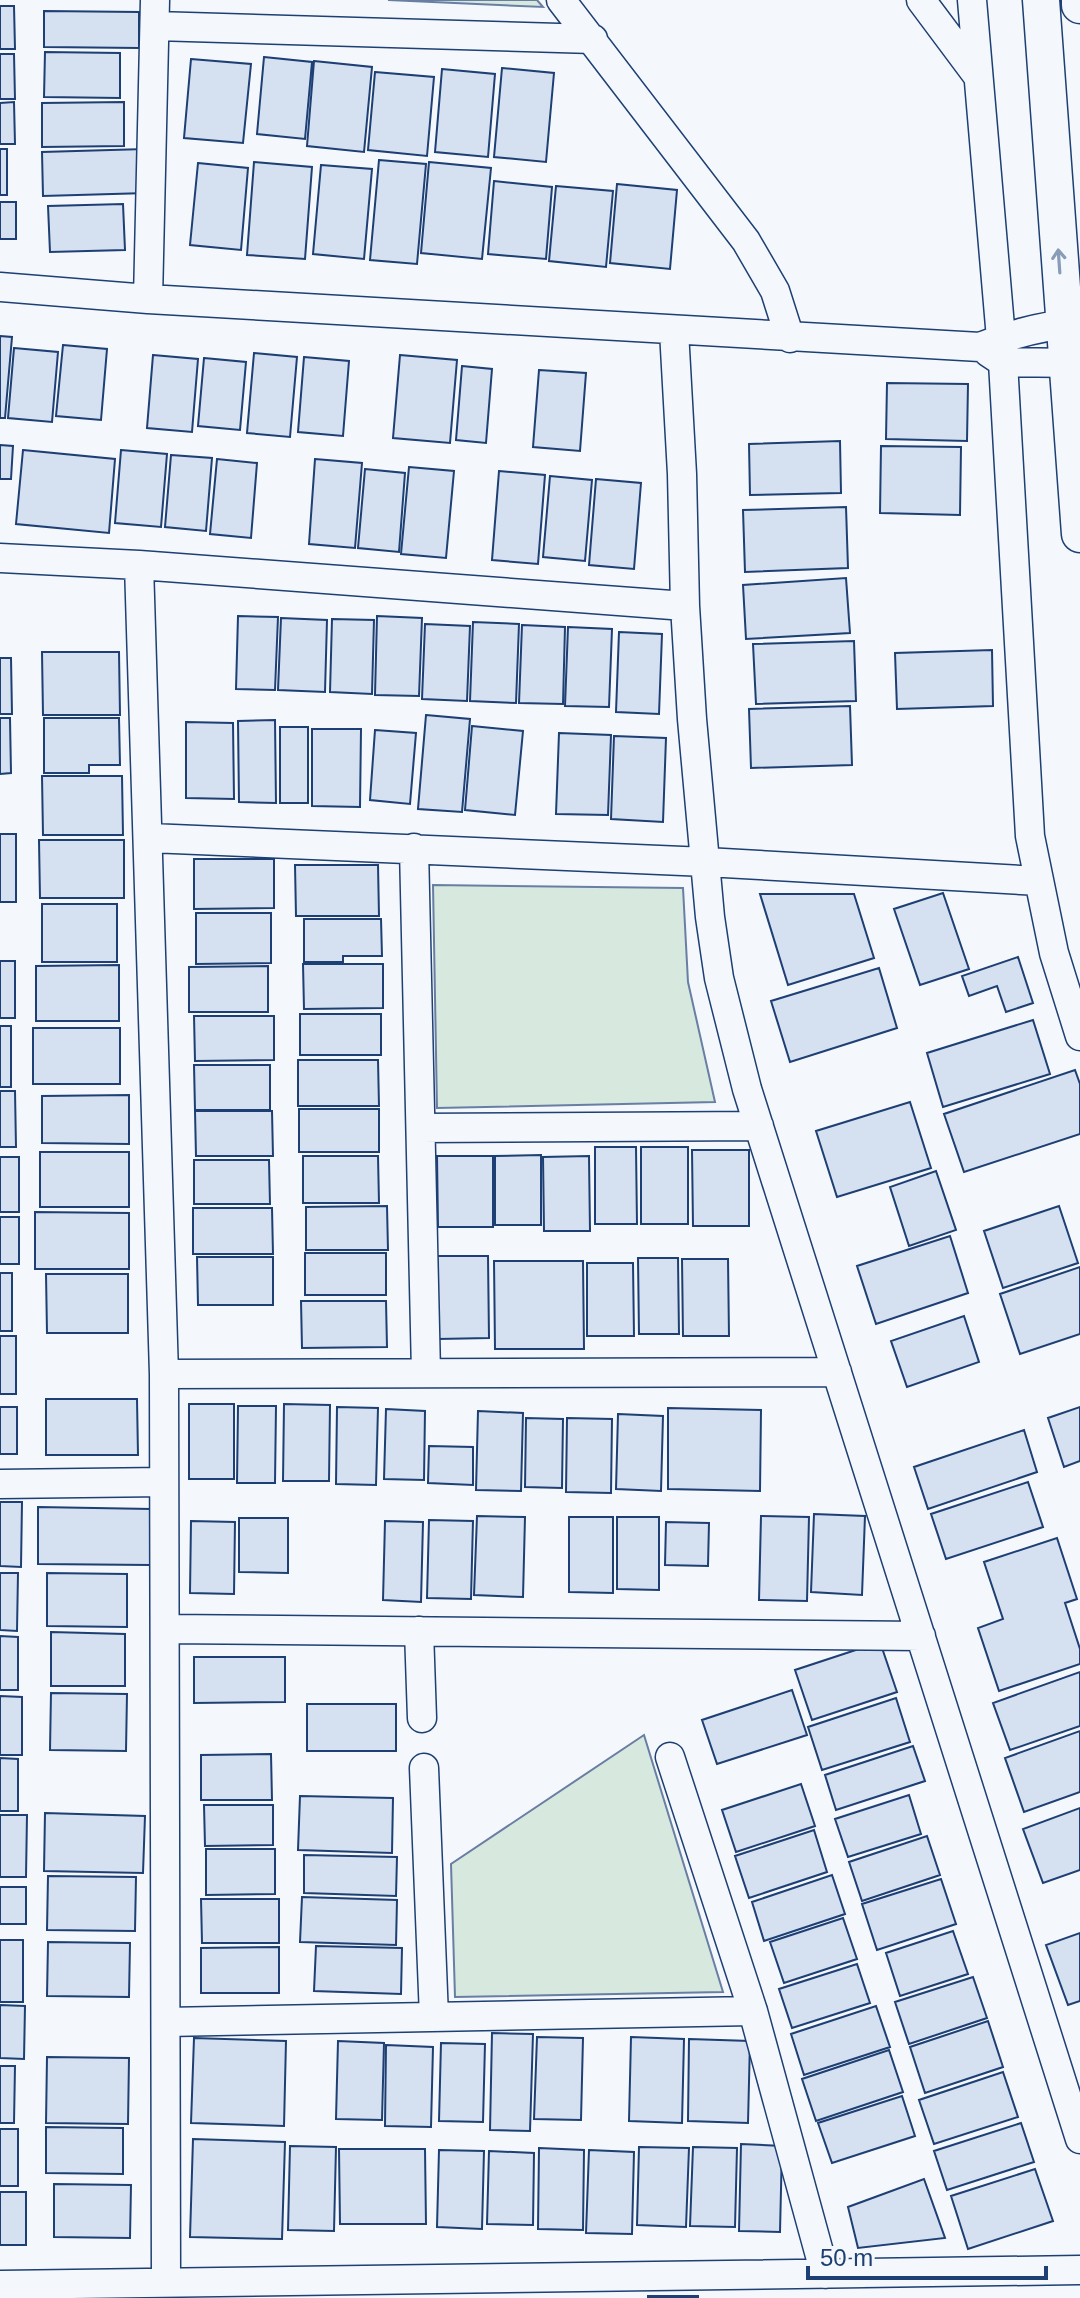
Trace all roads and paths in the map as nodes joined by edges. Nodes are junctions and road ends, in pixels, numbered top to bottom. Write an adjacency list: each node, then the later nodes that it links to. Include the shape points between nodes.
1 (561, 0): 6 (street)
2 (921, 0): 7 (street)
3 (972, 0): 7 (street)
4 (1041, 0): 10 (street, one-way to 4)
5 (155, 13): 6 (street); 9 (street)
6 (593, 39): 12 (street, via 746,241 775,291)
7 (977, 75): 13 (street)
8 (0, 287): 9 (street)
9 (148, 299): 11 (street)
10 (1072, 324): 13 (street); 14 (street)
11 (674, 331): 12 (street); 18 (street)
12 (790, 338): 13 (street)
13 (995, 349): 14 (street); 22 (street, via 1030,836)
14 (1073, 362): 15 (street)
15 (1080, 534)
16 (0, 558): 17 (street)
17 (139, 565): 18 (street); 19 (street)
18 (685, 606): 21 (street)
19 (150, 838): 20 (street); 28 (street)
20 (414, 848): 21 (street); 25 (street)
21 (706, 862): 22 (street); 24 (street, via 719,978)
22 (1039, 881): 23 (street)
23 (1080, 1036)
24 (759, 1126): 25 (street); 26 (street)
25 (421, 1128): 27 (street)
26 (837, 1372): 27 (street); 33 (street)
27 (426, 1373): 28 (street)
28 (164, 1374): 29 (street)
29 (164, 1482): 30 (street); 31 (street)
30 (0, 1484)
31 (165, 1629): 32 (street); 39 (street)
32 (419, 1631): 33 (street); 34 (street)
33 (921, 1636): 40 (street)
34 (422, 1718)
35 (670, 1757): 37 (street)
36 (424, 1768): 38 (street)
37 (753, 2011): 38 (street); 42 (street)
38 (434, 2017): 39 (street)
39 (166, 2022): 43 (street)
40 (1080, 2139)
41 (1080, 2270): 42 (street)
42 (825, 2274): 43 (street)
43 (166, 2282): 44 (street)
44 (0, 2285)

